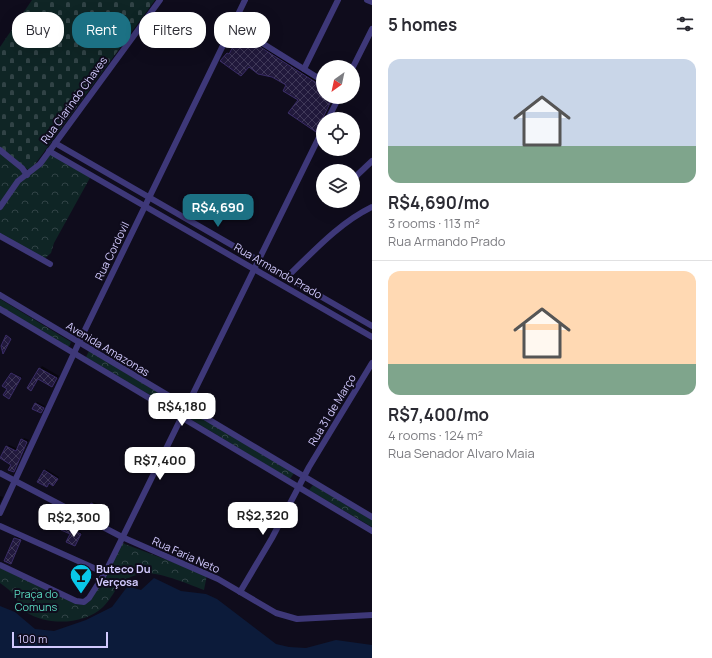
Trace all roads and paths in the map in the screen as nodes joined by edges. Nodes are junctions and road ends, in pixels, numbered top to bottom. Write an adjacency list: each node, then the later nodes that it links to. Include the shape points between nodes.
1 (160, 0): 13 (street, Rua Clarindo Chaves)
2 (245, 0): 6 (street, Rua Cordovil)
3 (338, 0): 11 (street)
4 (367, 0): 5 (street)
5 (372, 2)
6 (239, 12)
7 (372, 29): 10 (street)
8 (270, 47): 11 (street)
9 (221, 48): 20 (street, Rua Cordovil)
10 (356, 60)
11 (304, 69): 12 (street)
12 (316, 77)
13 (55, 143): 16 (street, Rua Clarindo Chaves); 20 (street, Rua Armando Prado)
14 (316, 143): 25 (street)
15 (0, 150): 19 (street)
16 (49, 151): 19 (street, Rua Clarindo Chaves, via 38,167); 22 (street, Rua Armando Prado)
17 (372, 162): 18 (street)
18 (360, 172)
19 (27, 175): 21 (street, Rua Clarindo Chaves, via 18,181)
20 (149, 199): 22 (street, Rua Cordovil); 25 (street, Rua Armando Prado)
21 (0, 207)
22 (145, 207): 27 (street, Rua Armando Prado); 33 (street, Rua Cordovil)
23 (372, 207): 28 (street, via 317,247)
24 (0, 236): 26 (street)
25 (258, 260): 27 (street); 28 (street, Rua Armando Prado)
26 (50, 264)
27 (254, 268): 32 (street, Rua Armando Prado); 36 (street)
28 (287, 277): 31 (street, Rua Armando Prado)
29 (0, 295): 33 (street, Avenida Amazonas)
30 (0, 309): 34 (street, Avenida Amazonas)
31 (372, 326)
32 (372, 337)
33 (79, 344): 34 (street, Rua Cordovil); 36 (street, Avenida Amazonas)
34 (75, 353): 37 (street, Avenida Amazonas); 40 (street, Rua Cordovil)
35 (372, 363): 39 (street, Rua 31 de Março)
36 (186, 406): 37 (street); 39 (street, Avenida Amazonas)
37 (181, 416): 41 (street, Avenida Amazonas); 46 (street)
38 (0, 473): 40 (street, Rua Faria Neto)
39 (304, 477): 41 (street, Rua 31 de Março); 43 (street, Avenida Amazonas)
40 (14, 481): 42 (street, Rua Cordovil); 46 (street, Rua Faria Neto)
41 (298, 488): 45 (street, Avenida Amazonas); 49 (street)
42 (0, 512)
43 (372, 517)
44 (0, 526): 48 (street)
45 (372, 531)
46 (122, 537): 48 (street); 49 (street, Rua Faria Neto, via 218,579)
47 (0, 566): 48 (street, via 81,602 89,599)
48 (104, 573)
49 (240, 592): 50 (street, Rua Faria Neto, via 276,613 297,619)
50 (372, 615)

